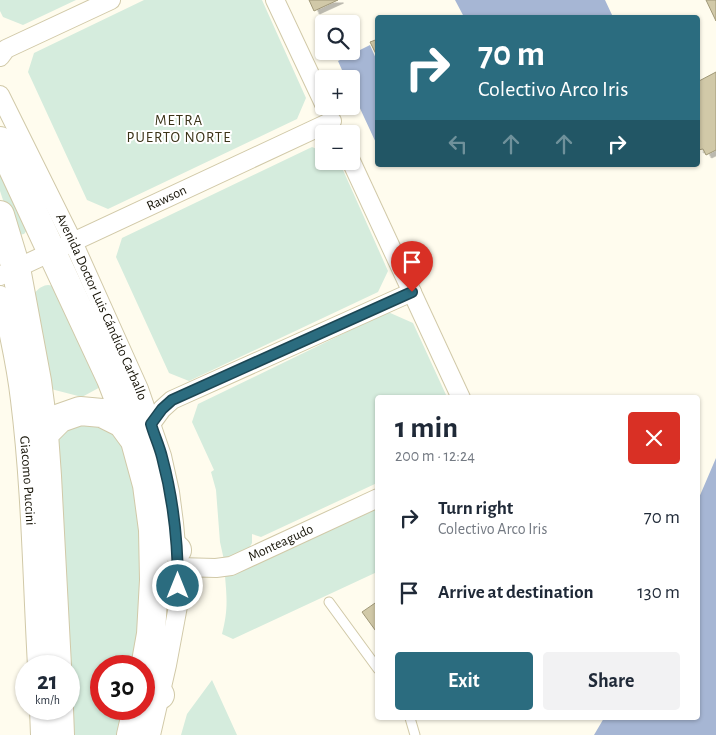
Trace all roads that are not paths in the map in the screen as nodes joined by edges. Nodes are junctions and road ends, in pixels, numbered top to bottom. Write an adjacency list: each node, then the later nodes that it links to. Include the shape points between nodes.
1 (111, 0): 3 (street, via 6,49)
2 (275, 0): 5 (street)
3 (0, 57)
4 (0, 95): 9 (street, Avenida Doctor Luis Cándido Carballo, via 62,217)
5 (329, 116): 9 (street, Rawson)
6 (0, 141): 9 (main road, Avenida Doctor Luis Cándido Carballo)
7 (354, 170): 11 (street)
8 (0, 215): 10 (main road)
9 (62, 247): 10 (street, Rawson); 15 (main road, Avenida Doctor Luis Cándido Carballo, via 111,379)
10 (8, 272): 13 (main road)
11 (412, 292): 14 (street); 15 (street, via 172,400)
12 (0, 295): 13 (street, Giacomo Puccini, via 8,330)
13 (29, 390): 16 (main road); 21 (street, Giacomo Puccini, via 28,495)
14 (460, 395)
15 (143, 432): 16 (main road, via 102,413 80,411 60,418); 18 (main road, Avenida Doctor Luis Cándido Carballo); 19 (street, Avenida Doctor Luis Cándido Carballo, via 162,456 170,492)
16 (44, 434): 22 (main road)
17 (375, 499): 19 (street, Monteagudo, via 231,566 216,568)
18 (153, 530): 19 (main road); 23 (main road, Avenida Doctor Luis Cándido Carballo, via 154,580)
19 (177, 558): 25 (street, Avenida Doctor Luis Cándido Carballo, via 178,606)
20 (329, 602): 24 (lane)
21 (36, 655)
22 (56, 655)
23 (147, 655)
24 (375, 665)
25 (155, 687)
26 (134, 720): 29 (main road)
27 (151, 720): 30 (street, Avenida Doctor Luis Cándido Carballo)
28 (411, 720): 31 (lane)
29 (131, 735)
30 (150, 735)
31 (415, 735)

